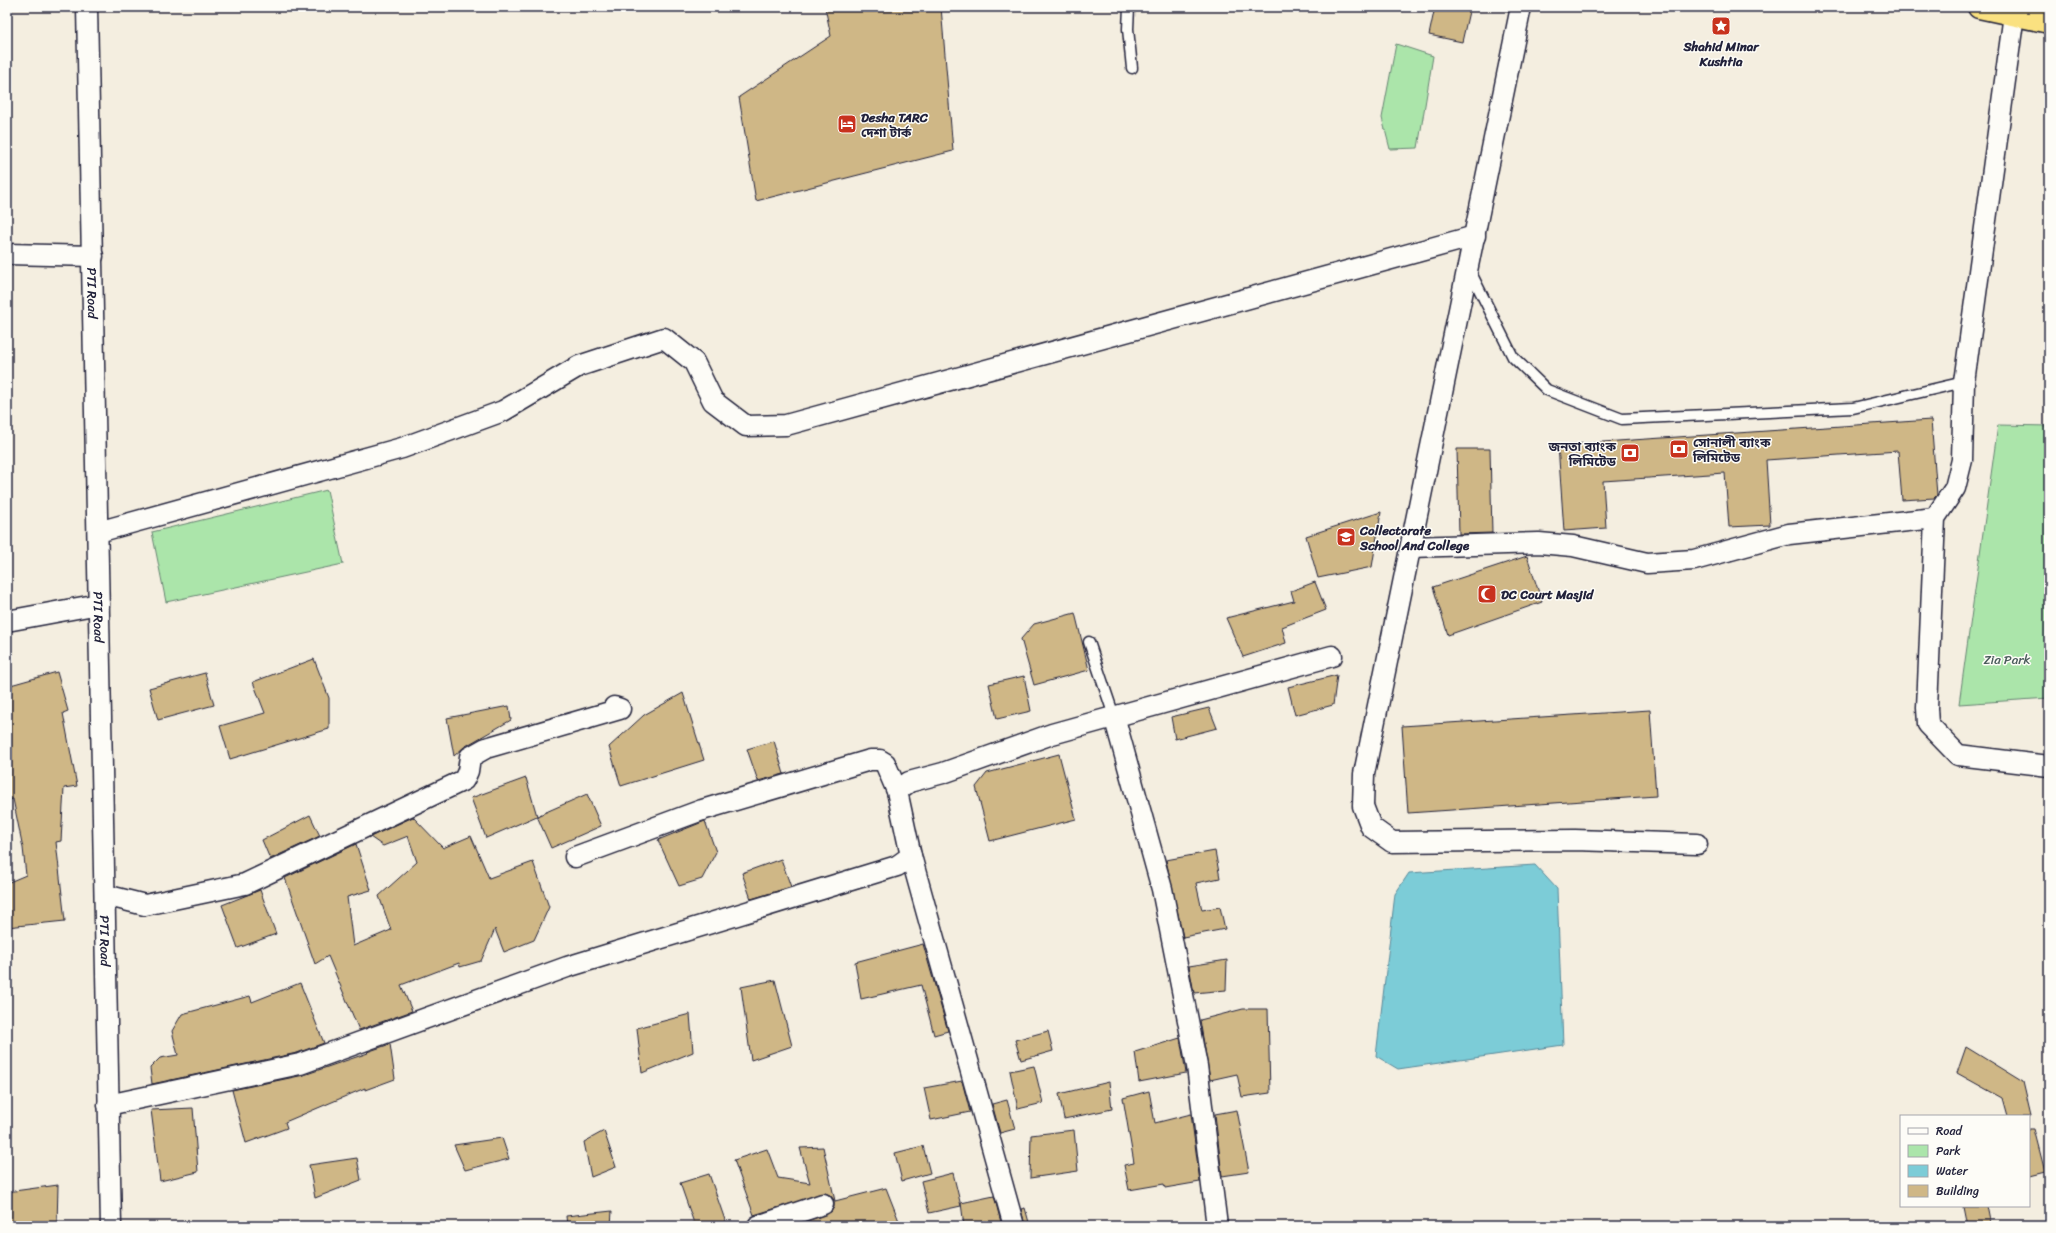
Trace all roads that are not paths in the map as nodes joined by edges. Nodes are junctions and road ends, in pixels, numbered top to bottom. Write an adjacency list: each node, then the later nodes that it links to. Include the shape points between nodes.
1 (87, 7): 10 (street, PTI Road)
2 (1129, 7): 7 (lane, via 1128,29)
3 (1521, 7): 8 (street)
4 (1980, 7): 5 (highway)
5 (2015, 11): 6 (highway); 12 (street)
6 (2049, 22)
7 (1132, 68)
8 (1475, 236): 11 (street); 14 (street, via 786,426 746,426 713,401 694,362 664,338 579,366 503,411 402,448)
9 (7, 254): 10 (street)
10 (93, 256): 14 (street, PTI Road)
11 (1468, 268): 12 (lane, via 1513,357 1518,362 1547,390 1622,419 1853,408); 15 (street)
12 (1964, 382): 13 (street, via 1962,460 1955,488)
13 (1935, 518): 15 (street, via 1789,534 1694,560 1647,563 1573,546 1539,543); 22 (street, via 1928,724 1958,755)
14 (98, 532): 16 (street, PTI Road)
15 (1411, 547): 24 (street, via 1364,774 1363,806 1371,827 1392,842 1574,840)
16 (99, 604): 17 (street); 27 (street, PTI Road)
17 (7, 621)
18 (1089, 642): 21 (lane)
19 (1332, 656): 21 (street)
20 (614, 707): 27 (street, via 620,709 486,748 470,756 464,780 245,884 146,905)
21 (1114, 716): 23 (street, via 909,782); 33 (street, via 1162,890 1197,1066)
22 (2049, 766)
23 (897, 791): 25 (street); 26 (street, via 886,763 870,760 702,810)
24 (1697, 844)
25 (912, 856): 28 (street, via 897,866 566,967 300,1064); 32 (street)
26 (575, 857)
27 (105, 895): 28 (street, PTI Road)
28 (108, 1105): 30 (street, PTI Road)
29 (823, 1204): 31 (street)
30 (111, 1226)
31 (758, 1226)
32 (1014, 1226)
33 (1217, 1226)

